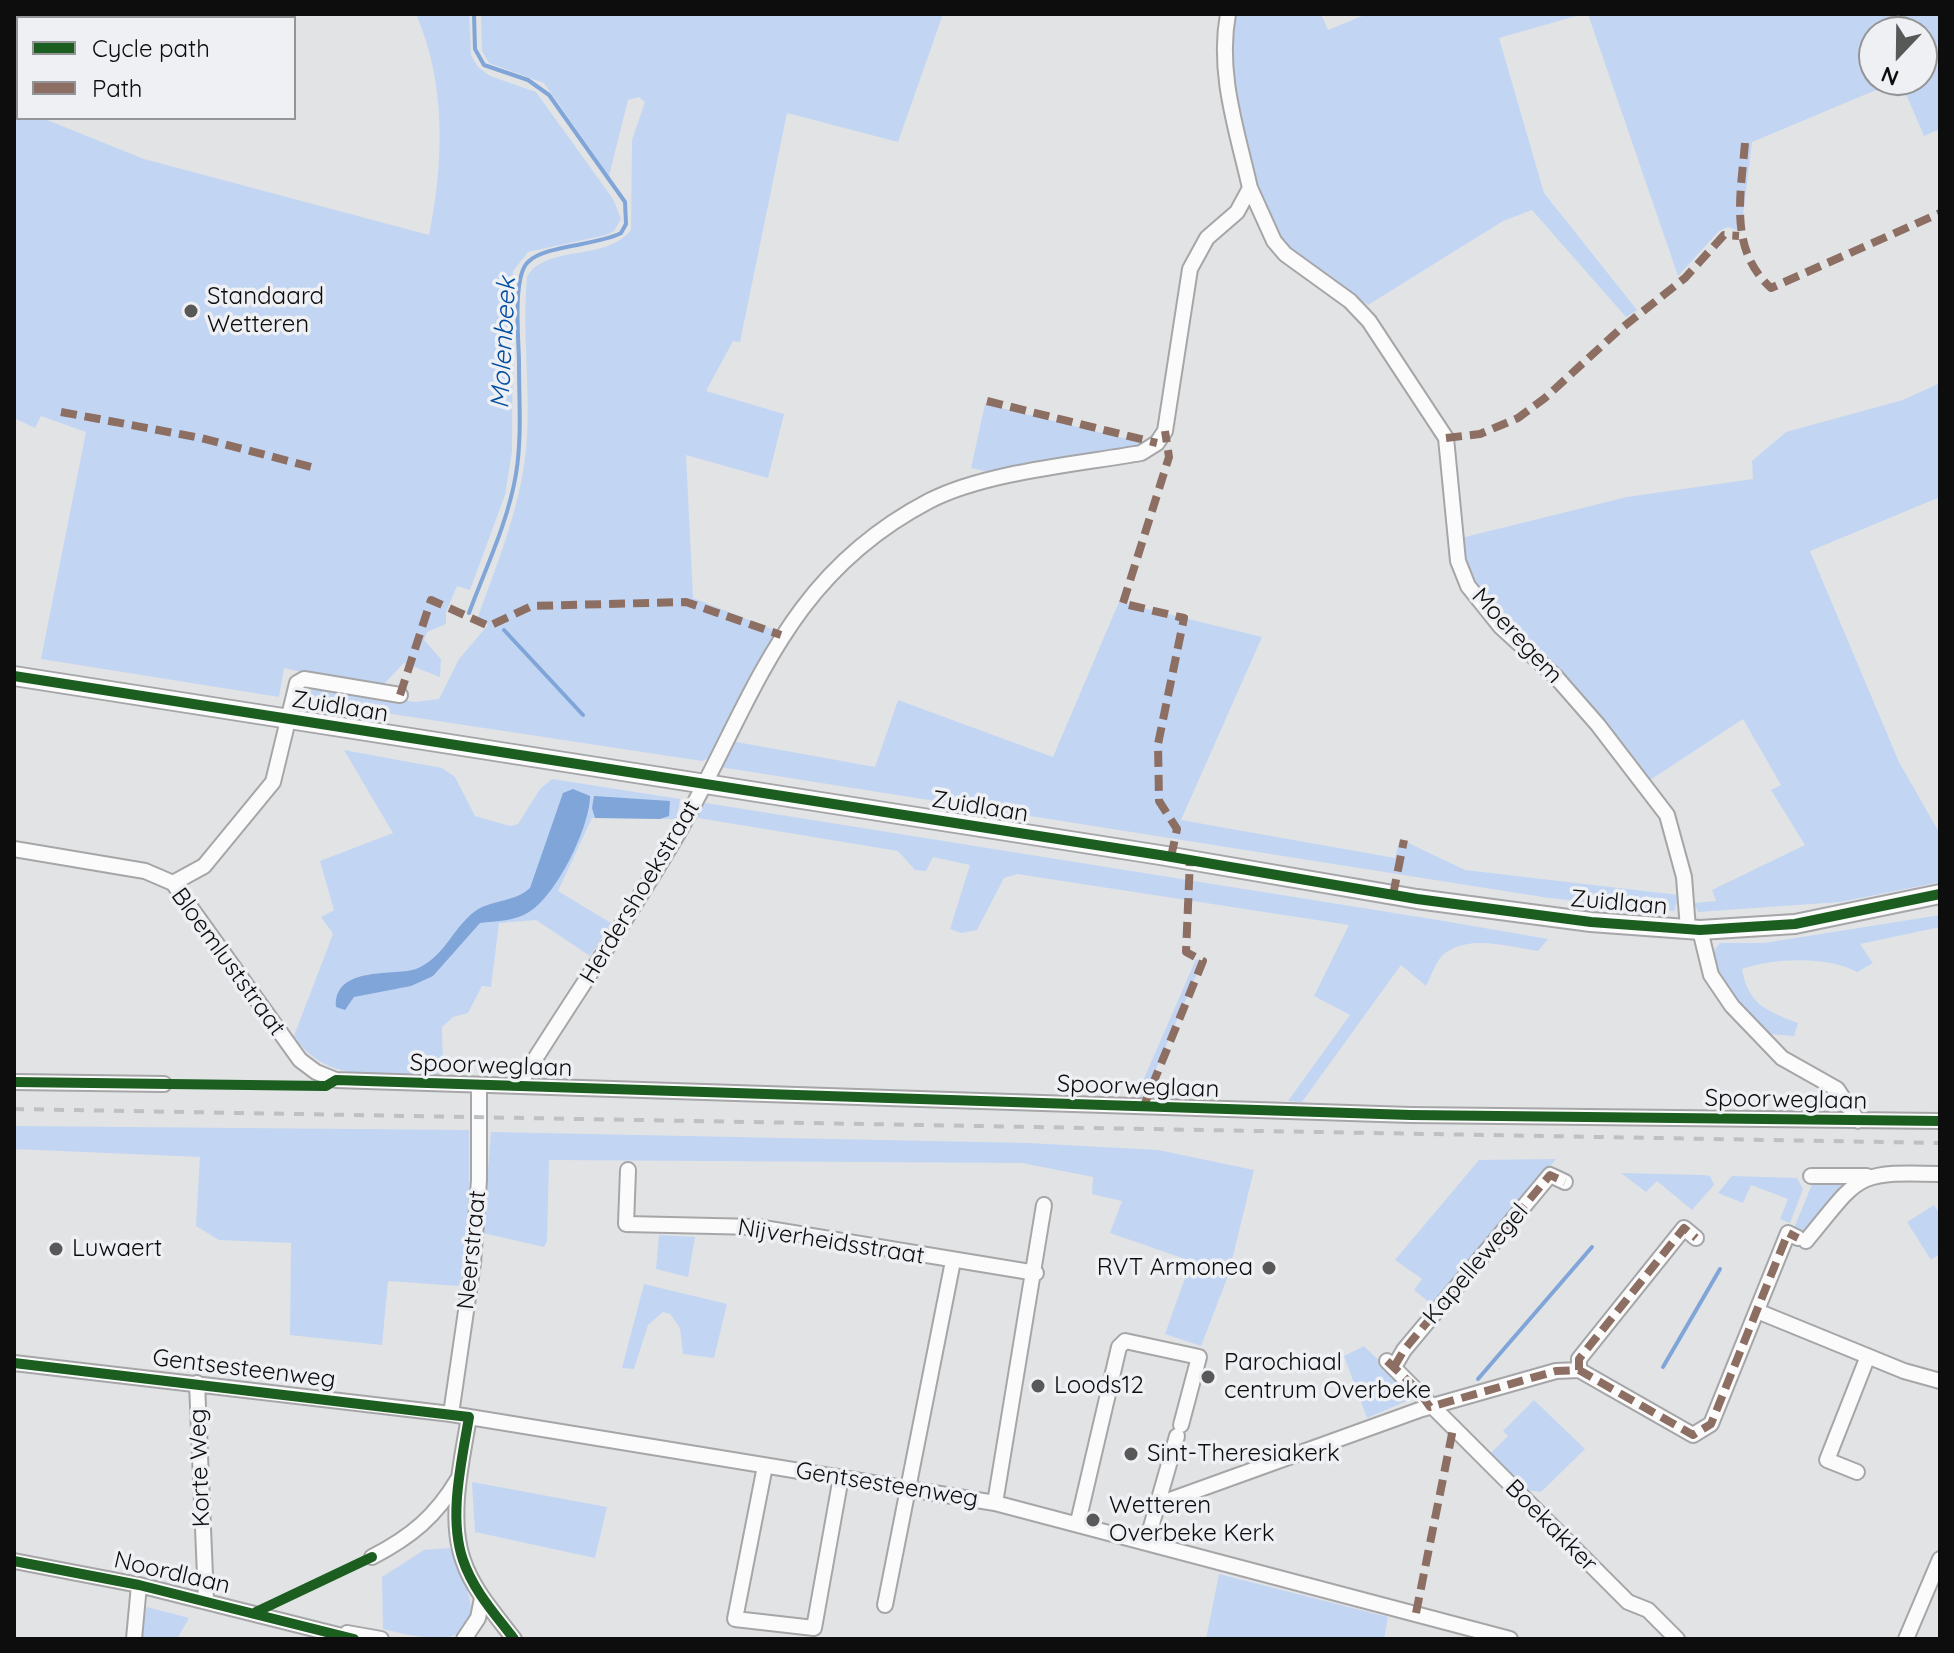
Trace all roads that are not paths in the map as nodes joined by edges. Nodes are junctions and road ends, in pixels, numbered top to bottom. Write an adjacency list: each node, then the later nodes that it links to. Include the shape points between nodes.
1 (1228, 14): 2 (street, via 1225,77)
2 (1250, 188): 6 (street, Herdershoekstraat, via 1237,212 1207,238 1190,269 1168,417 1157,443 1141,453 964,487 930,501 854,553 781,635); 10 (street, Moeregem, via 1274,241 1369,321 1446,438 1454,537 1468,586 1598,725 1667,815)
3 (14, 676): 5 (main road, Zuidlaan)
4 (400, 695): 5 (street, via 304,679 297,683)
5 (287, 719): 6 (main road, Zuidlaan); 8 (street, via 273,782 204,866)
6 (705, 784): 10 (main road, Zuidlaan, via 1417,899); 15 (street, Herdershoekstraat, via 632,910)
7 (14, 849): 8 (street, Bloemluststraat, via 145,871)
8 (173, 883): 11 (street, Bloemluststraat, via 300,1060)
9 (1940, 894): 10 (main road, Zuidlaan, via 1795,924)
10 (1694, 930): 16 (street, Moeregem, via 1711,975 1732,1006 1782,1058 1837,1089)
11 (336, 1080): 14 (street, Spoorweglaan)
12 (14, 1082): 13 (street)
13 (164, 1084)
14 (479, 1085): 15 (street, Spoorweglaan); 34 (street, Neerstraat, via 473,1263)
15 (518, 1086): 16 (street, Spoorweglaan, via 1411,1115)
16 (1858, 1121): 17 (street, Spoorweglaan)
17 (1940, 1121)
18 (628, 1170): 25 (street, Nijverheidsstraat, via 626,1224 757,1227)
19 (1940, 1174): 21 (street)
20 (1811, 1176): 21 (street)
21 (1867, 1176): 27 (street, via 1802,1239 1788,1233)
22 (1565, 1182): 33 (street, Kapellewegel, via 1550,1175 1390,1364)
23 (1044, 1205): 26 (street)
24 (1696, 1238): 30 (street, via 1684,1228 1579,1359)
25 (953, 1261): 26 (street); 40 (street, Nijverheidsstraat)
26 (1036, 1273): 41 (street)
27 (1757, 1311): 28 (street); 30 (street, via 1711,1424 1693,1435)
28 (1868, 1356): 31 (street); 37 (street, via 1827,1460)
29 (14, 1363): 32 (street, Gentsesteenweg)
30 (1579, 1370): 33 (street, via 1556,1371)
31 (1940, 1381)
32 (197, 1383): 34 (street, Gentsesteenweg); 50 (street, Korte Weg)
33 (1430, 1407): 42 (street); 59 (street, Boekakker, via 1628,1602 1648,1610)
34 (451, 1414): 35 (street, Gentsesteenweg)
35 (469, 1417): 36 (street, Gentsesteenweg); 38 (street)
36 (765, 1466): 39 (street, Gentsesteenweg); 39 (street, via 735,1619 814,1628)
37 (1857, 1472)
38 (461, 1475): 45 (street, via 440,1510); 49 (street, via 457,1519 462,1559)
39 (841, 1477): 40 (street, Gentsesteenweg)
40 (910, 1488): 41 (street, Gentsesteenweg); 51 (street, Nijverheidsstraat)
41 (995, 1503): 43 (street, Gentsesteenweg)
42 (1156, 1505): 43 (street, via 1199,1357 1125,1341 1119,1347); 44 (street)
43 (1078, 1522): 44 (street, Gentsesteenweg)
44 (1147, 1541): 58 (street, Gentsesteenweg)
45 (372, 1557)
46 (1940, 1559): 60 (street)
47 (14, 1561): 48 (street, Noordlaan)
48 (139, 1585): 50 (street, Noordlaan); 53 (street)
49 (482, 1598): 56 (street, via 478,1618); 57 (street)
50 (206, 1600): 52 (street, Noordlaan)
51 (885, 1605)
52 (319, 1628): 54 (street, Noordlaan); 55 (street, Noordlaan)
53 (134, 1639)
54 (354, 1639)
55 (381, 1639)
56 (464, 1639)
57 (514, 1639)
58 (1510, 1639)
59 (1677, 1639)
60 (1906, 1639)

